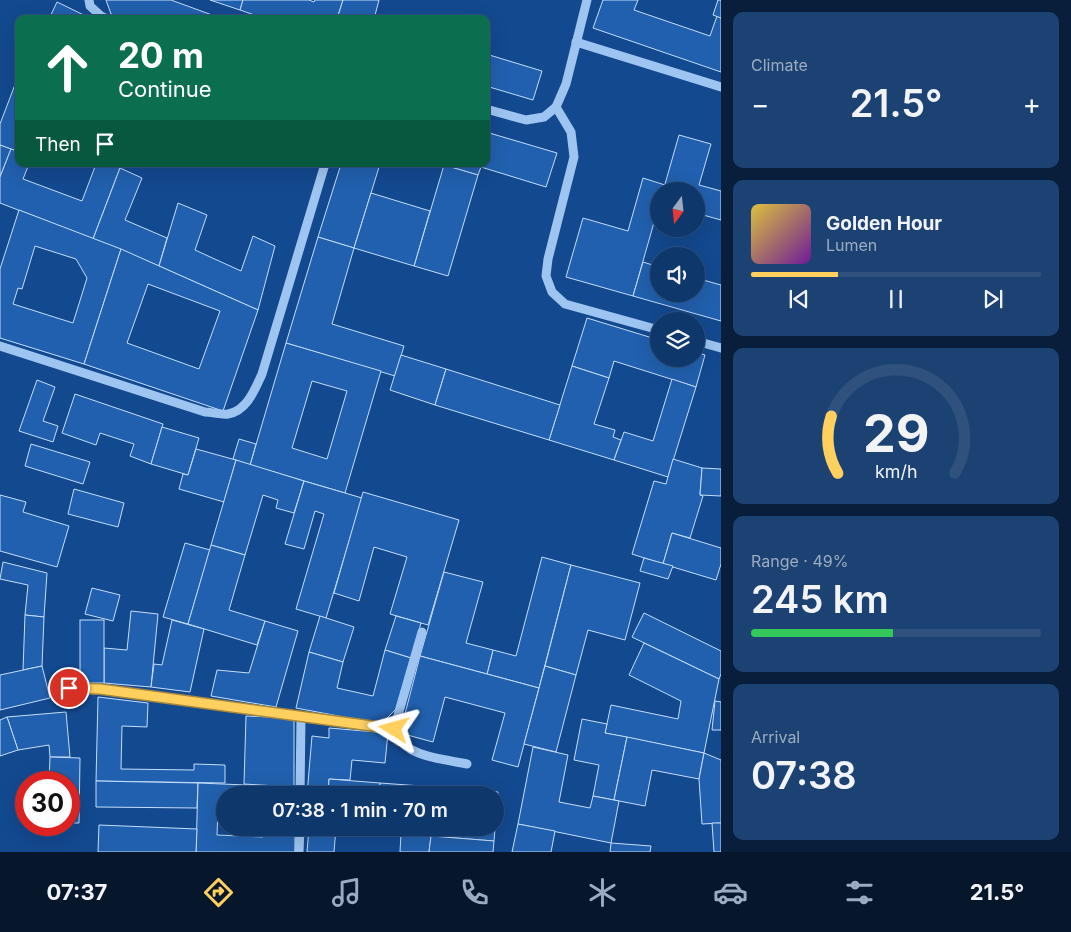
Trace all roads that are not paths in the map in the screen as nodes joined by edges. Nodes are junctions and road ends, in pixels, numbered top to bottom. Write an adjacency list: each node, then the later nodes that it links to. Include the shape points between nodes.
1 (89, 0): 3 (street, via 90,6)
2 (587, 0): 4 (street)
3 (100, 15)
4 (576, 42): 5 (street); 6 (street, via 566,84)
5 (721, 87)
6 (556, 107): 7 (street, via 544,117 526,120); 9 (street, via 571,132 574,157 548,259 546,276 552,292 565,304)
7 (490, 109)
8 (324, 167): 11 (street, via 262,374 253,394 242,407 228,414 205,412)
9 (650, 328)
10 (705, 344): 12 (street)
11 (0, 346)
12 (721, 348)
13 (422, 632): 16 (street)
14 (53, 687): 15 (street, via 100,689)
15 (301, 716): 16 (street); 18 (street)
16 (394, 729): 17 (street, via 411,749)
17 (467, 764)
18 (300, 786)
19 (300, 836): 20 (street)
20 (299, 852)

